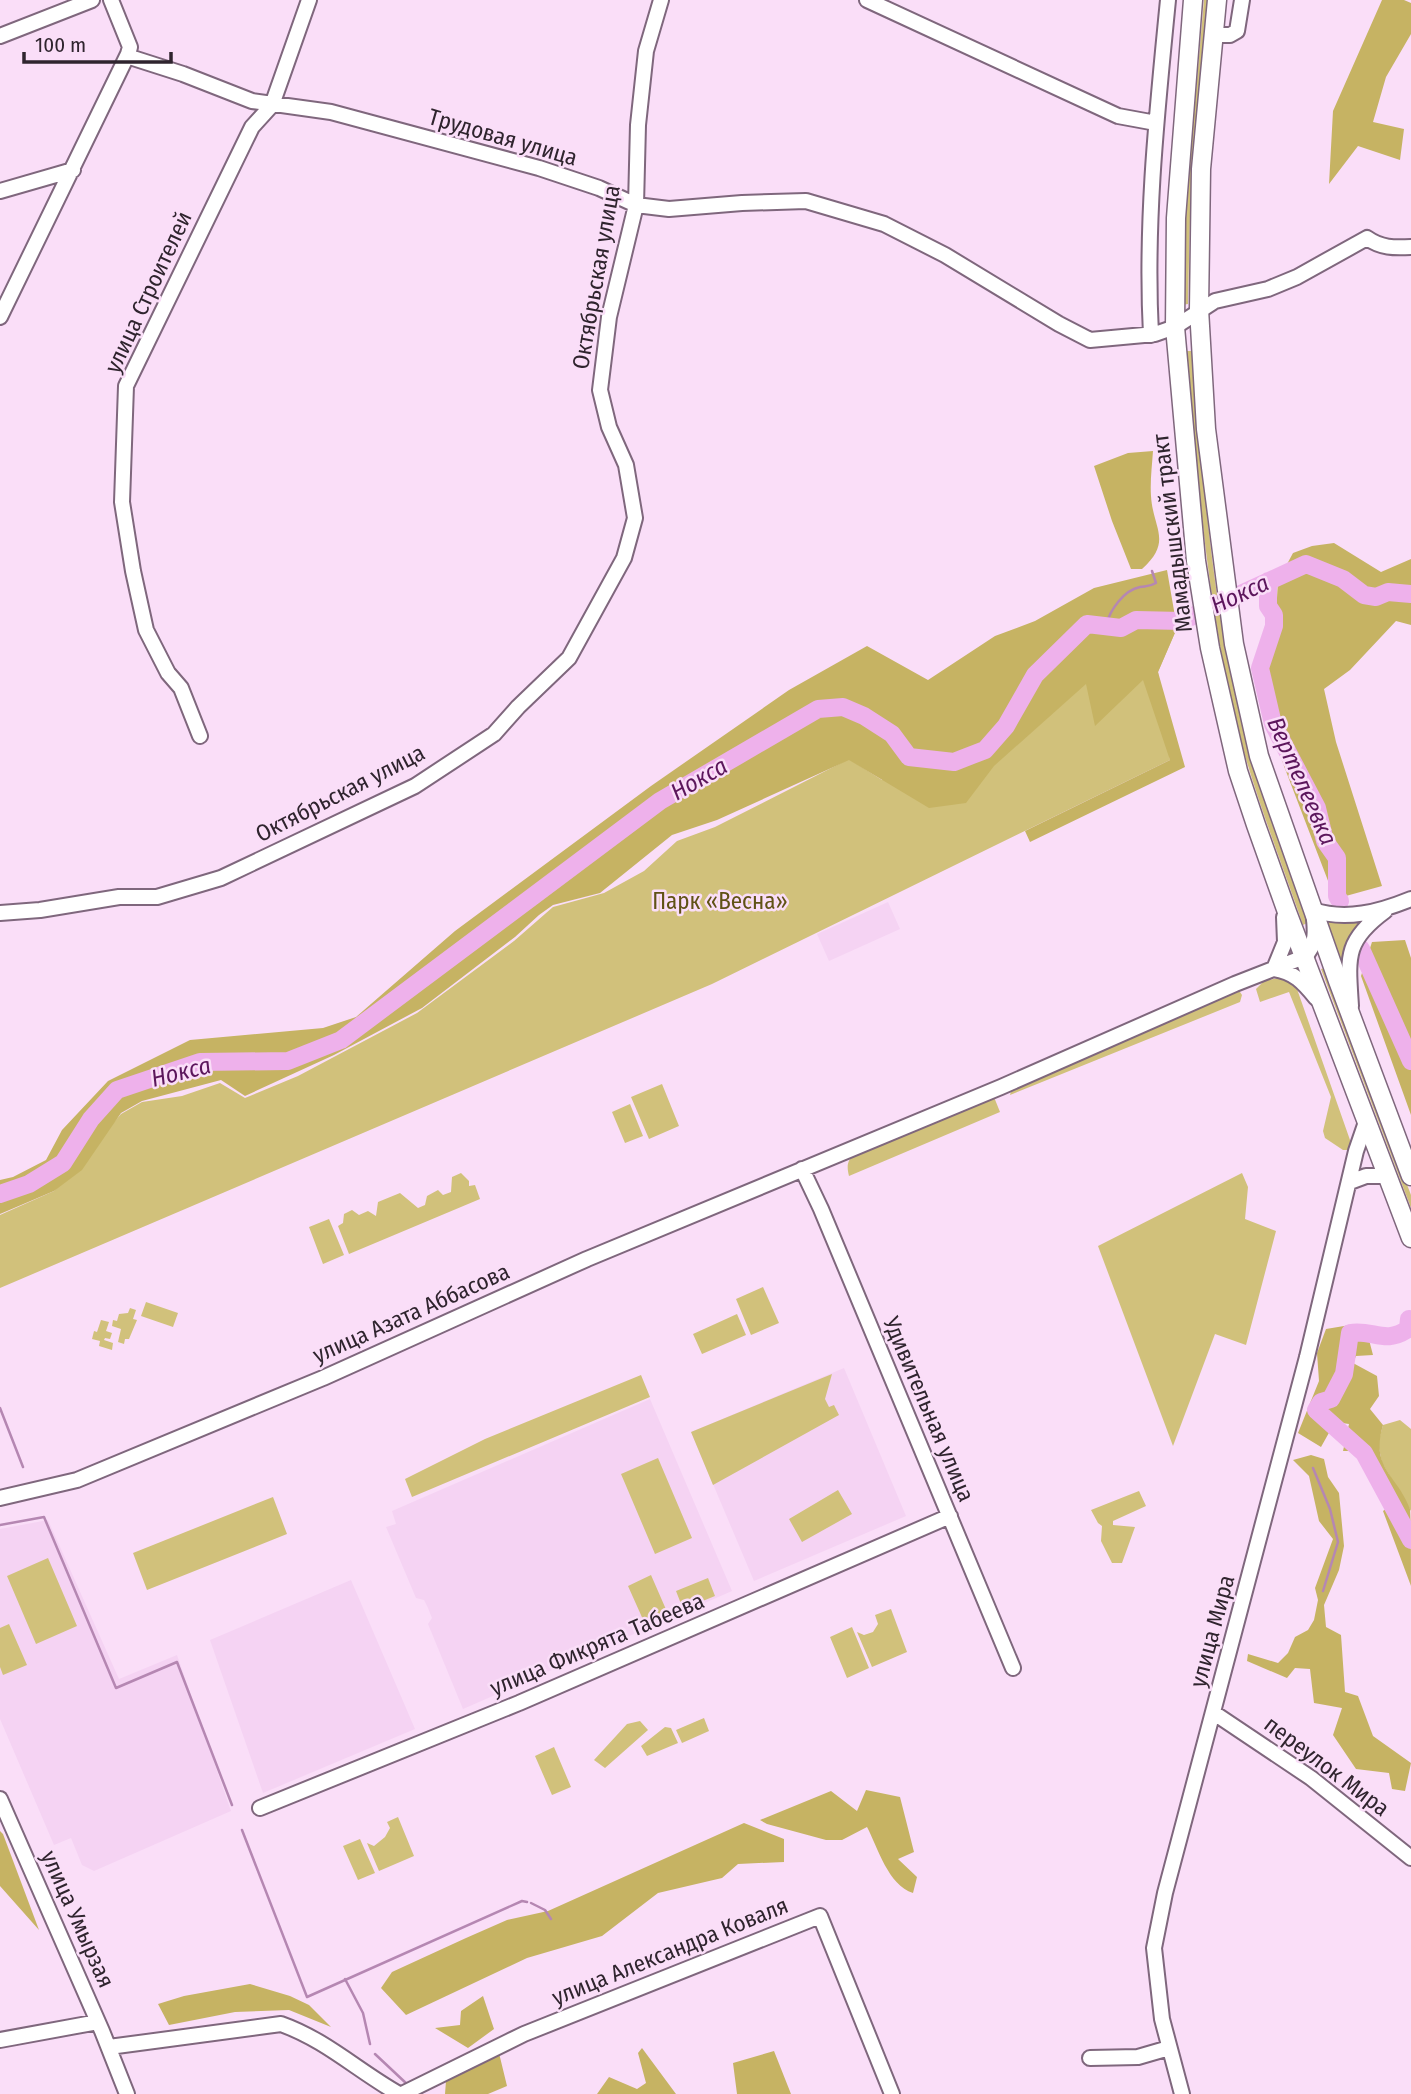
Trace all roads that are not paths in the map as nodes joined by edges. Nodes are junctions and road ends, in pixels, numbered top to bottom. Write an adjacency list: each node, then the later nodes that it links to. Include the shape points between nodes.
1 (92, 0): 11 (street)
2 (111, 0): 12 (street, via 130,47)
3 (309, 0): 13 (street, улица Строителей)
4 (661, 0): 17 (street, Октябрьская улица, via 646,51)
5 (867, 0): 14 (street, via 1118,116)
6 (1168, 0): 14 (street)
7 (1193, 0): 21 (main road, Мамадышский тракт, via 1176,218)
8 (1217, 0): 10 (main road, Мамадышский тракт)
9 (1242, 0): 10 (street, via 1237,31)
10 (1213, 35): 19 (main road, Мамадышский тракт, via 1199,206)
11 (0, 36)
12 (128, 54): 13 (street, Трудовая улица); 15 (street)
13 (272, 105): 17 (street, Трудовая улица, via 331,112 504,158 599,188); 23 (street, улица Строителей, via 252,127 126,386 122,502 133,571 146,631 181,688)
14 (1156, 123): 22 (street, via 1149,213)
15 (73, 170): 16 (street); 20 (street)
16 (0, 191)
17 (636, 205): 22 (street, Трудовая улица, via 669,209 806,201 884,224 1090,340); 28 (street, Октябрьская улица, via 609,317 600,390 609,427 626,465 635,518 624,558 569,658 494,734 415,786 221,878 157,897 119,897)
18 (1411, 247): 19 (street, Трудовая улица, via 1391,248 1367,238 1297,277)
19 (1199, 309): 21 (street, Трудовая улица); 27 (main road, Мамадышский тракт, via 1206,429 1234,644 1259,756)
20 (0, 317)
21 (1175, 327): 22 (street, Трудовая улица); 24 (main road, Мамадышский тракт, via 1196,561 1210,648 1238,771)
22 (1151, 335)
23 (200, 736)
24 (1279, 890): 29 (main road, Мамадышский тракт); 30 (street, via 1286,929)
25 (1411, 899): 26 (street)
26 (1390, 907): 27 (street, via 1351,916); 32 (street, via 1361,930 1353,946 1349,960)
27 (1312, 910): 29 (street, via 1313,943); 32 (main road, Мамадышский тракт)
28 (0, 913)
29 (1304, 957): 30 (street, улица Азата Аббасова); 31 (main road, Мамадышский тракт)
30 (1273, 969): 31 (street, via 1299,978); 34 (street, улица Азата Аббасова)
31 (1323, 1007): 33 (main road, Мамадышский тракт)
32 (1353, 1021): 35 (main road, Мамадышский тракт)
33 (1366, 1122): 36 (main road, Мамадышский тракт); 37 (street, улица Мира)
34 (802, 1170): 39 (street, улица Азата Аббасова, via 77,1480); 40 (street, Удивительная улица)
35 (1411, 1176)
36 (1387, 1177): 37 (street, via 1366,1176); 38 (main road, Мамадышский тракт)
37 (1350, 1182): 42 (street, улица Мира)
38 (1411, 1238)
39 (0, 1498)
40 (950, 1516): 41 (street, Удивительная улица); 44 (street, улица Фикрята Табеева, via 519,1703)
41 (1013, 1668)
42 (1214, 1713): 45 (street, переулок Мира, via 1311,1778); 48 (street, улица Мира, via 1154,1948)
43 (0, 1799): 46 (street, улица Умырзая)
44 (260, 1808)
45 (1411, 1858)
46 (98, 2022): 47 (street); 49 (street, улица Умырзая)
47 (0, 2040)
48 (1169, 2048): 50 (street, via 1138,2057); 54 (street, улица Мира)
49 (111, 2052): 51 (street, улица Умырзая); 52 (street, via 281,2024 334,2049 368,2077)
50 (1090, 2058)
51 (127, 2094)
52 (400, 2094): 53 (street, улица Александра Коваля, via 524,2034 820,1916)
53 (892, 2094)
54 (1182, 2094)

